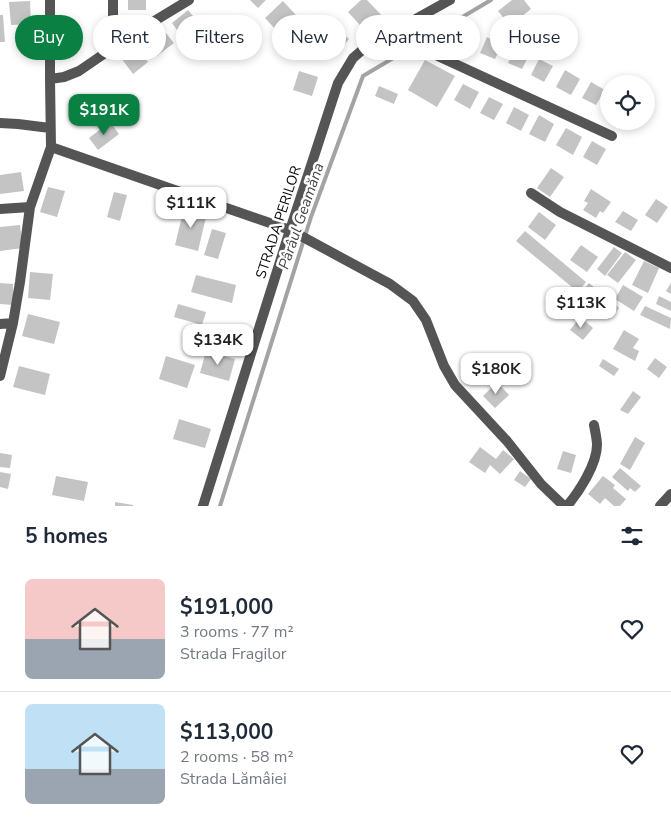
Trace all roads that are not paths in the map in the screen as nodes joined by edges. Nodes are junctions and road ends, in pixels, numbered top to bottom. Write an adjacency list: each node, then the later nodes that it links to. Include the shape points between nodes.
1 (50, 0): 11 (street)
2 (113, 0): 5 (street)
3 (189, 0): 6 (street)
4 (450, 0): 7 (street, STRADA PERILOR)
5 (113, 15)
6 (165, 15)
7 (421, 15)
8 (356, 55): 19 (street, STRADA PERILOR, via 338,83)
9 (95, 60): 11 (street, via 79,71)
10 (447, 60): 14 (street)
11 (50, 79): 13 (street)
12 (0, 123): 13 (street)
13 (50, 128): 15 (street)
14 (612, 136)
15 (51, 147): 17 (street); 19 (street)
16 (531, 193): 20 (street, via 560,212)
17 (30, 207): 18 (street); 21 (street)
18 (0, 209)
19 (290, 230): 26 (street, STRADA PERILOR); 27 (street, via 390,284 413,301 426,320 444,366 455,384 541,484)
20 (671, 268)
21 (13, 323): 22 (street); 23 (street)
22 (0, 324)
23 (0, 376)
24 (594, 425): 27 (street, via 597,445 593,464 576,496)
25 (671, 494): 28 (street)
26 (203, 506)
27 (565, 506)
28 (660, 506)

